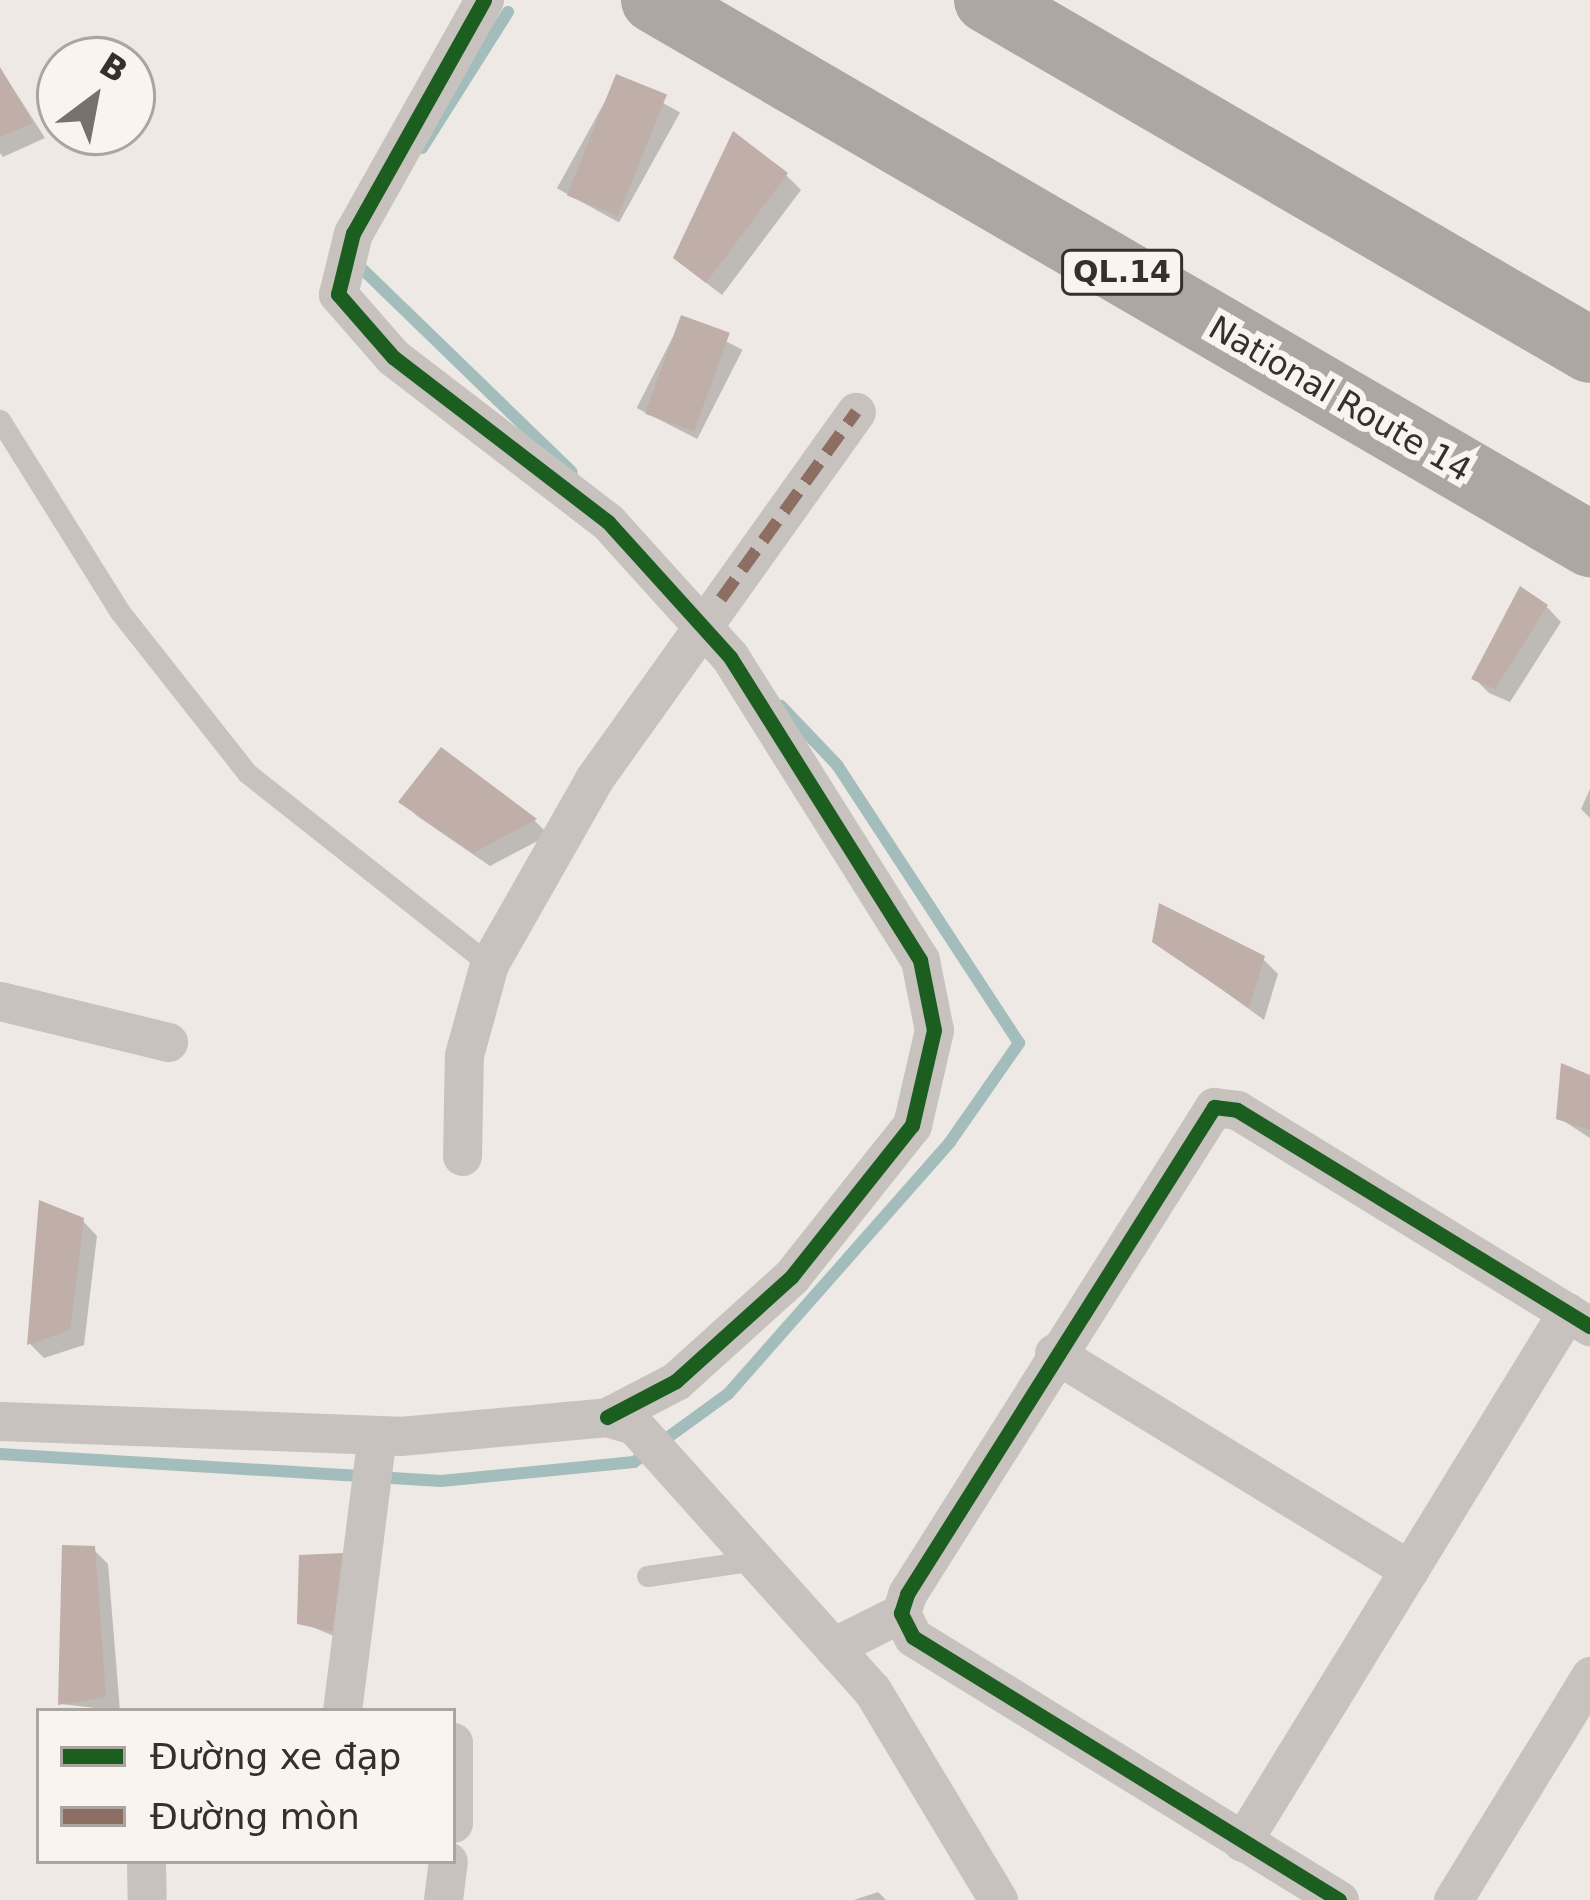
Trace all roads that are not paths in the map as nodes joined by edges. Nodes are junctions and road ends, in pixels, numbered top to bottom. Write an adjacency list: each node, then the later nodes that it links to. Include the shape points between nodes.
1 (484, 0): 8 (street, via 353,233 338,294 393,357 608,522)
2 (654, 0): 7 (highway, National Route 14 / QL.14)
3 (1009, 5): 4 (highway)
4 (1590, 350)
5 (856, 412): 8 (street)
6 (0, 420): 9 (lane, via 120,612 247,773)
7 (1590, 544)
8 (709, 614): 9 (street, via 557,838); 15 (street, via 920,960 933,1069 912,1125 791,1277 676,1381)
9 (489, 964): 12 (street, via 464,1055)
10 (0, 1001): 11 (street)
11 (168, 1042)
12 (462, 1156)
13 (1579, 1319): 14 (street, via 1238,1110 1214,1107); 19 (street)
14 (1054, 1353): 19 (street); 21 (street)
15 (607, 1418): 17 (street); 18 (street, via 655,1447)
16 (0, 1421): 17 (street)
17 (378, 1464): 24 (street)
18 (756, 1560): 20 (lane); 22 (street)
19 (1409, 1570): 25 (street)
20 (647, 1576)
21 (901, 1613): 22 (street); 25 (street, via 913,1637)
22 (833, 1646): 30 (street, via 872,1690)
23 (1590, 1676): 32 (street)
24 (342, 1708)
25 (1242, 1842): 31 (street)
26 (146, 1864): 28 (street)
27 (448, 1864): 29 (street)
28 (147, 1900)
29 (443, 1900)
30 (998, 1900)
31 (1340, 1900)
32 (1453, 1900)

